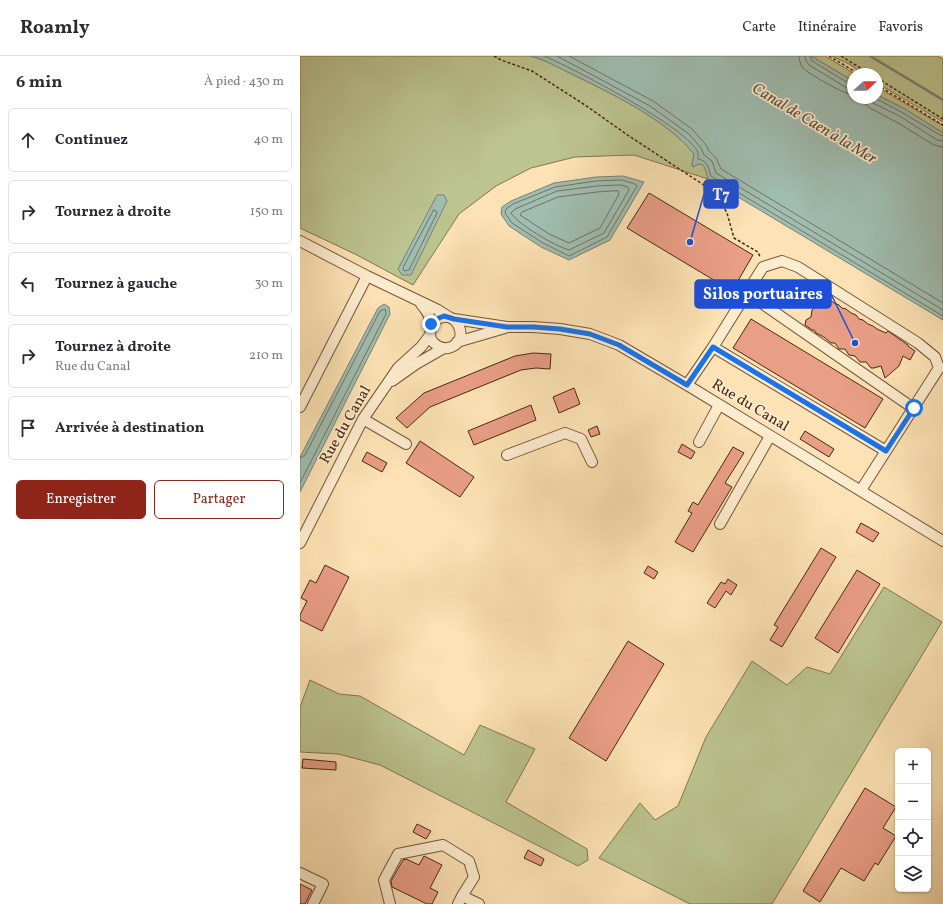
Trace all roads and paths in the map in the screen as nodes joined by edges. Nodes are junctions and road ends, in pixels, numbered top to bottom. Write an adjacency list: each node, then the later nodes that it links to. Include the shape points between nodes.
1 (494, 56): 11 (path, via 532,71 716,194 726,213 734,238 758,252)
2 (829, 56): 4 (path)
3 (841, 56): 5 (path)
4 (849, 68)
5 (860, 68)
6 (883, 82): 8 (path)
7 (883, 89): 9 (path)
8 (943, 119)
9 (943, 125)
10 (300, 241): 12 (street)
11 (763, 267): 13 (street); 25 (street, via 782,262 798,267 936,357 939,368)
12 (367, 276): 14 (street); 24 (street)
13 (747, 293): 19 (street); 25 (street)
14 (418, 301): 15 (street); 17 (street, via 428,312)
15 (452, 318): 16 (street, Rue du Canal); 17 (street, Rue du Canal, via 439,318); 18 (street, via 460,327 460,338)
16 (507, 327): 18 (street, Rue du Canal); 21 (street, Rue du Canal, via 560,329 590,334 619,345)
17 (430, 330): 20 (street, via 434,344); 22 (street, Rue du Canal, via 421,348 398,368)
18 (457, 342): 20 (street, Rue du Canal, via 449,348)
19 (713, 347): 21 (street); 30 (street)
20 (444, 348): 22 (street, Rue du Canal)
21 (687, 385): 23 (street, Rue du Canal)
22 (385, 386): 26 (street, Rue du Canal)
23 (719, 405): 27 (street, Rue du Canal); 28 (street)
24 (300, 407)
25 (914, 408): 30 (street)
26 (363, 419): 29 (street); 36 (street, Rue du Canal)
27 (770, 436): 33 (street, Rue du Canal); 34 (street)
28 (699, 442)
29 (406, 444)
30 (886, 451): 33 (street)
31 (507, 455): 32 (street, via 565,433 581,439)
32 (592, 462)
33 (861, 490): 35 (street, Rue du Canal)
34 (720, 524)
35 (943, 541)
36 (300, 543)
37 (300, 873): 39 (street, via 323,884)
38 (460, 900): 40 (street, via 474,877 470,861 443,845 398,854 384,880); 41 (street)
39 (313, 904)
40 (390, 904)
41 (478, 904)

